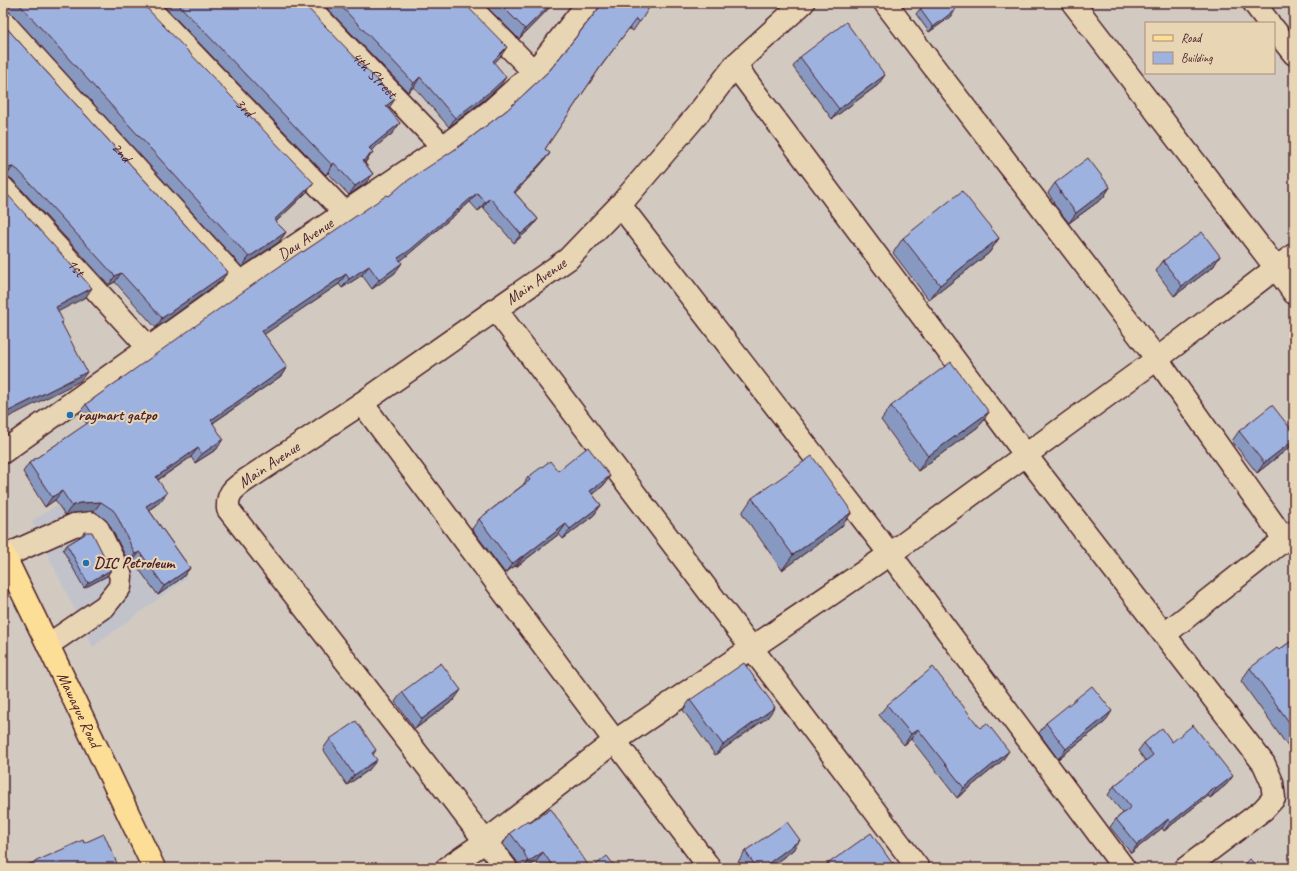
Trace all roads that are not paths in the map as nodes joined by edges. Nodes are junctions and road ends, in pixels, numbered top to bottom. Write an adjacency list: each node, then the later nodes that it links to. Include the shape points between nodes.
1 (144, 3): 18 (street, 3rd)
2 (305, 3): 15 (street, 4th Street)
3 (466, 3): 14 (street)
4 (588, 3): 14 (street, Dau Avenue)
5 (803, 3): 13 (street, Main Avenue)
6 (885, 3): 25 (street)
7 (1073, 3): 20 (street)
8 (1254, 3): 10 (street)
9 (3, 22): 21 (street, 2nd)
10 (1268, 22)
11 (1275, 30): 12 (street)
12 (1294, 54)
13 (736, 64): 17 (street, Main Avenue, via 696,116); 28 (street)
14 (534, 72): 15 (street, Dau Avenue, via 492,110)
15 (443, 147): 18 (street, Dau Avenue)
16 (3, 188): 24 (street, 1st)
17 (620, 205): 23 (street, Main Avenue, via 568,259); 31 (street)
18 (344, 212): 21 (street, Dau Avenue)
19 (1294, 255): 20 (street)
20 (1276, 268): 22 (street); 25 (street)
21 (240, 283): 24 (street, Dau Avenue)
22 (1294, 293)
23 (496, 310): 26 (street, Main Avenue); 34 (street)
24 (148, 347): 27 (street, Dau Avenue)
25 (1157, 359): 28 (street); 29 (street)
26 (362, 403): 35 (street); 36 (street, Main Avenue, via 234,489 228,499 228,509)
27 (3, 452)
28 (1025, 454): 31 (street); 32 (street)
29 (1289, 535): 32 (street)
30 (4, 554): 33 (main road, Mawaque Road); 33 (street, via 74,525 91,523 98,529 121,576 120,587 106,606)
31 (890, 554): 34 (street); 42 (street)
32 (1165, 634): 43 (street, via 1264,764 1272,782 1274,798)
33 (48, 645): 37 (main road, Mawaque Road)
34 (752, 649): 35 (street); 41 (street)
35 (615, 741): 36 (street); 40 (street)
36 (486, 841): 38 (street); 39 (street)
37 (154, 868)
38 (447, 868)
39 (506, 868)
40 (710, 868)
41 (918, 868)
42 (1124, 868)
43 (1186, 868)

